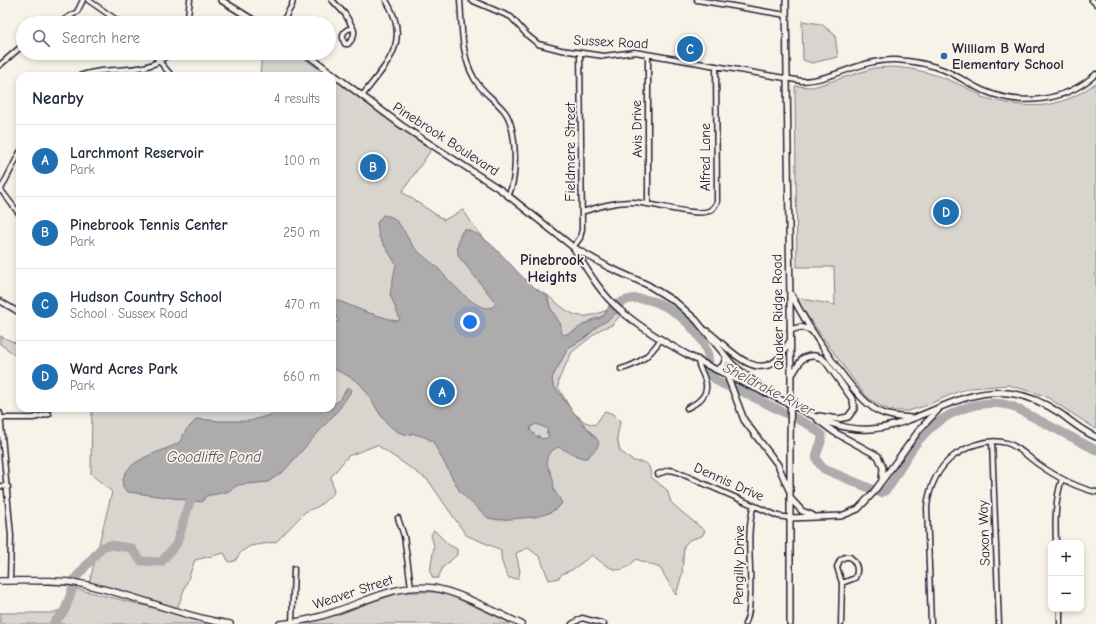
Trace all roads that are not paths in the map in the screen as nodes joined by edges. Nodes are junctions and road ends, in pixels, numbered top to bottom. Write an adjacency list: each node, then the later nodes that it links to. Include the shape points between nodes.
1 (83, 0): 13 (street, via 77,12)
2 (88, 0): 14 (street)
3 (190, 0): 15 (street)
4 (221, 0): 16 (street)
5 (293, 0): 17 (street)
6 (332, 0): 18 (street)
7 (386, 0): 32 (street, via 395,19 396,45 386,67)
8 (460, 0): 35 (street, via 468,63 474,79 506,112 512,127 514,178)
9 (471, 0): 20 (street, Sussex Road, via 511,17 538,44)
10 (697, 0): 12 (street)
11 (786, 0): 12 (street, Quaker Ridge Road)
12 (786, 15): 31 (street, Quaker Ridge Road)
13 (70, 16)
14 (110, 16)
15 (188, 16)
16 (247, 16)
17 (286, 16)
18 (353, 28)
19 (16, 51): 24 (street)
20 (580, 53): 21 (street, Sussex Road, via 604,56 627,52); 38 (street, Fieldmere Street)
21 (648, 55): 25 (street, Sussex Road); 36 (street, Avis Drive)
22 (314, 60): 28 (street, Pinebrook Boulevard)
23 (160, 61): 26 (street, via 136,69); 27 (street)
24 (0, 65)
25 (716, 66): 31 (street, Sussex Road); 36 (street, Alfred Lane, via 717,202 708,211 689,212)
26 (89, 72)
27 (169, 72)
28 (330, 72)
29 (1096, 74): 31 (street, Sussex Road, via 1074,91 1041,99 1001,96 944,70 923,63 895,60 852,68 816,80)
30 (336, 76): 32 (street, Pinebrook Boulevard)
31 (787, 78): 40 (street, Quaker Ridge Road)
32 (362, 96): 35 (street, Pinebrook Boulevard)
33 (16, 160): 34 (street)
34 (0, 191): 37 (street)
35 (508, 196): 39 (street, Pinebrook Boulevard)
36 (648, 203): 38 (street, Alfred Lane, via 616,203)
37 (16, 210)
38 (582, 212): 39 (street, Fieldmere Street, via 581,235)
39 (573, 247): 43 (street, Pinebrook Boulevard, via 664,294); 46 (street, Pinebrook Boulevard, via 584,266 625,314)
40 (790, 294): 44 (street, Quaker Ridge Road); 45 (street)
41 (0, 301): 42 (street)
42 (16, 311)
43 (700, 325): 47 (street, via 734,355 754,366 766,366 774,362); 48 (street, Pinebrook Boulevard)
44 (790, 330): 45 (street, via 801,327); 47 (street, Quaker Ridge Road)
45 (811, 330): 60 (street, via 867,404 890,416)
46 (661, 339): 49 (street, Pinebrook Boulevard); 51 (street, via 642,361)
47 (790, 340): 53 (street, Quaker Ridge Road)
48 (726, 358): 50 (street, via 723,366); 54 (street, Pinebrook Boulevard, via 743,374)
49 (698, 359): 50 (street, Pinebrook Boulevard); 55 (street, via 706,390 698,402)
50 (718, 369): 52 (street, Pinebrook Boulevard)
51 (621, 370)
52 (726, 374): 54 (street, Pinebrook Boulevard); 69 (street, via 748,426 778,465)
53 (791, 377): 58 (street, via 802,359 812,356 820,358 826,362 853,400 853,412 845,419); 69 (street, Quaker Ridge Road, bridge)
54 (776, 397): 58 (street, Pinebrook Boulevard)
55 (687, 408)
56 (940, 408): 60 (street, Pinebrook Boulevard); 61 (street, Pinebrook Boulevard, via 979,394 1015,394 1049,406 1080,429); 65 (street, via 920,429)
57 (49, 414): 59 (street, via 33,418)
58 (812, 415): 60 (street, Pinebrook Boulevard, via 837,425 862,429 885,427); 65 (street, via 834,432 878,456 883,468)
59 (0, 416): 67 (street)
60 (916, 418)
61 (1096, 437)
62 (992, 442): 64 (street, via 1008,444); 90 (street, via 971,446 952,457 944,465 928,493); 91 (street, Saxon Way)
63 (658, 474): 70 (street, Dennis Drive, via 669,470 675,471)
64 (1062, 479): 68 (street); 74 (street, via 1056,508)
65 (880, 484): 71 (street, via 862,506 849,514)
66 (0, 486): 67 (street)
67 (8, 487): 77 (street)
68 (1096, 492)
69 (790, 496): 71 (street, via 802,511); 73 (street, Quaker Ridge Road)
70 (754, 505): 73 (street, Dennis Drive, via 778,516); 87 (street, Pengilly Drive, via 750,523 749,617)
71 (815, 516): 73 (street)
72 (398, 518): 79 (street, via 404,536)
73 (790, 518): 88 (street, Quaker Ridge Road)
74 (1056, 540)
75 (294, 569): 81 (street)
76 (0, 581): 77 (main road)
77 (10, 581): 82 (main road, via 59,581 82,584)
78 (842, 583): 78 (street, via 851,580 857,574 857,566 850,558 840,560 836,567); 89 (street)
79 (411, 587): 81 (main road, Weaver Street, via 395,589 335,612); 84 (main road, Weaver Street, via 435,588 456,595)
80 (1060, 612): 92 (street)
81 (292, 623): 83 (main road, Weaver Street)
82 (230, 624)
83 (280, 624)
84 (521, 624)
85 (572, 624): 86 (street, via 582,618)
86 (604, 624)
87 (746, 624)
88 (790, 624)
89 (841, 624)
90 (931, 624)
91 (999, 624)
92 (1060, 624)

